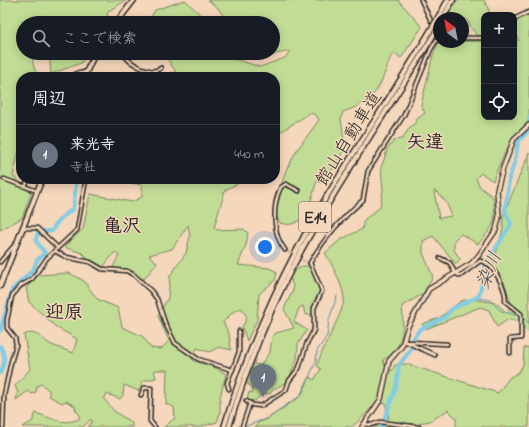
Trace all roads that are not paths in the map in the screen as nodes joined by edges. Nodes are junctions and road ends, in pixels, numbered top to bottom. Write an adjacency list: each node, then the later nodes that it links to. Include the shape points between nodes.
1 (134, 0): 7 (highway)
2 (420, 0): 9 (street)
3 (448, 0): 49 (highway, 館山自動車道 / E14, via 303,239 268,308)
4 (453, 0): 5 (highway)
5 (446, 12)
6 (529, 12): 8 (street)
7 (121, 16)
8 (517, 18)
9 (431, 22)
10 (433, 35): 50 (highway, 館山自動車道 / E14, via 306,241 257,347)
11 (469, 38): 12 (street)
12 (481, 38)
13 (433, 46): 45 (street, via 404,115 368,171 363,200 350,210 325,239 309,263 322,290 314,308 314,330 299,368 283,393 261,406)
14 (91, 60): 17 (highway)
15 (129, 60): 16 (street, via 150,70)
16 (161, 68)
17 (85, 72)
18 (529, 125): 34 (main road, via 514,138 503,168 497,190 499,218 496,230 476,259)
19 (4, 179): 20 (street)
20 (16, 182)
21 (22, 184): 24 (street)
22 (40, 184): 25 (highway)
23 (85, 184): 29 (street, via 76,230)
24 (26, 185): 25 (street)
25 (37, 191): 27 (highway)
26 (299, 191): 30 (street, via 286,184 277,199 277,236)
27 (23, 228): 28 (highway); 29 (street, via 32,227 40,230)
28 (18, 241): 33 (street); 35 (highway)
29 (57, 247): 31 (street)
30 (285, 250)
31 (55, 251): 41 (street, via 66,257 90,262 102,269 127,271 134,275 157,299 175,342 198,359); 47 (street, via 32,279 16,290 9,306 7,328 15,338 16,345 4,394)
32 (440, 258): 34 (street, via 450,263)
33 (0, 262)
34 (455, 274): 37 (main road, via 430,289 408,326); 39 (street, via 460,276 478,262 486,262 496,274 506,297 505,302 521,316 521,338 510,339)
35 (0, 286)
36 (239, 331): 41 (street, via 239,352)
37 (406, 342): 38 (street); 40 (street); 46 (main road, via 389,361 381,399)
38 (448, 344)
39 (510, 353)
40 (435, 355)
41 (232, 371): 42 (street, via 227,383)
42 (230, 390)
43 (141, 395): 48 (street, via 144,388 151,388 150,421)
44 (246, 401): 45 (street)
45 (250, 403): 51 (street)
46 (363, 426): 52 (street, via 380,422)
47 (3, 427)
48 (155, 427)
49 (224, 427)
50 (229, 427)
51 (242, 427)
52 (419, 427)

